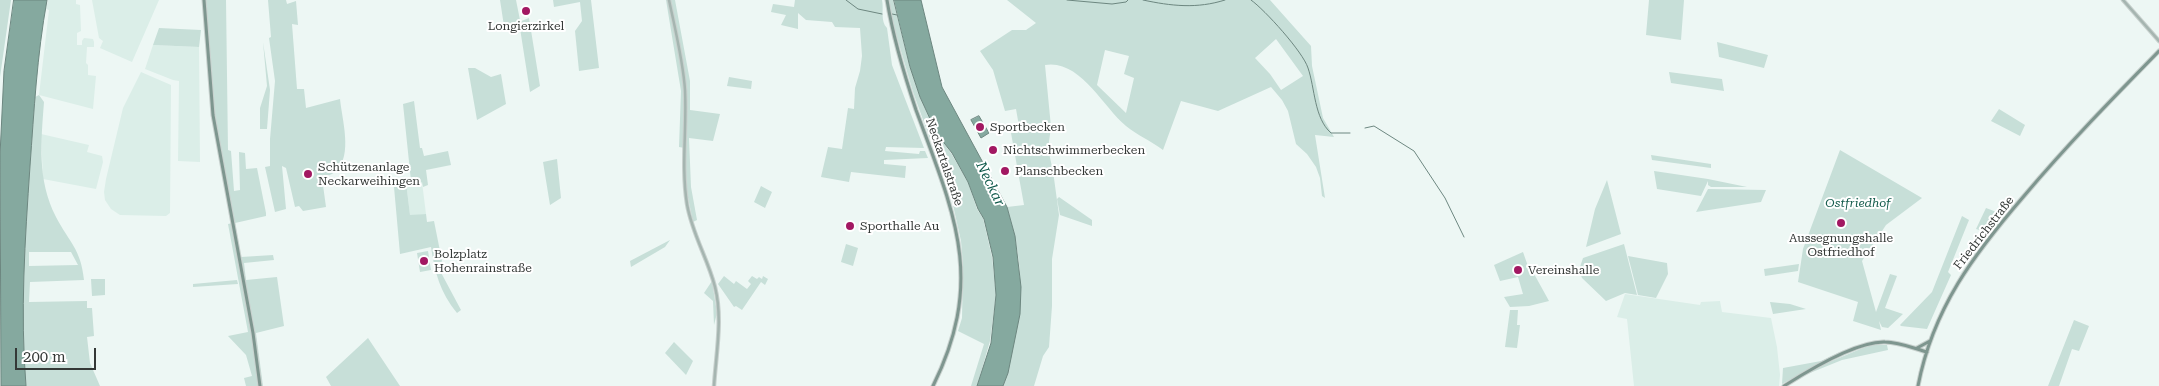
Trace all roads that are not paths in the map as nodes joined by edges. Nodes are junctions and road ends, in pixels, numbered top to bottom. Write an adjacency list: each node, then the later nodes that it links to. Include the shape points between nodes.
1 (204, 0): 10 (main road, via 213,115)
2 (669, 0): 11 (street, via 685,91 683,153 687,206 714,284 718,313)
3 (886, 0): 12 (main road, Neckartalstraße, via 905,76 943,178 957,230 961,261 954,332)
4 (2123, 0): 5 (street)
5 (2159, 41)
6 (2159, 51): 7 (main road, Friedrichstraße, via 2002,221 1952,291)
7 (1931, 339): 8 (main road); 9 (main road, Friedrichstraße)
8 (1917, 348): 9 (main road); 13 (main road, via 1889,342 1871,343 1815,367)
9 (1926, 352): 14 (main road, Friedrichstraße)
10 (260, 386)
11 (714, 386)
12 (933, 386)
13 (1784, 386)
14 (1918, 386)

